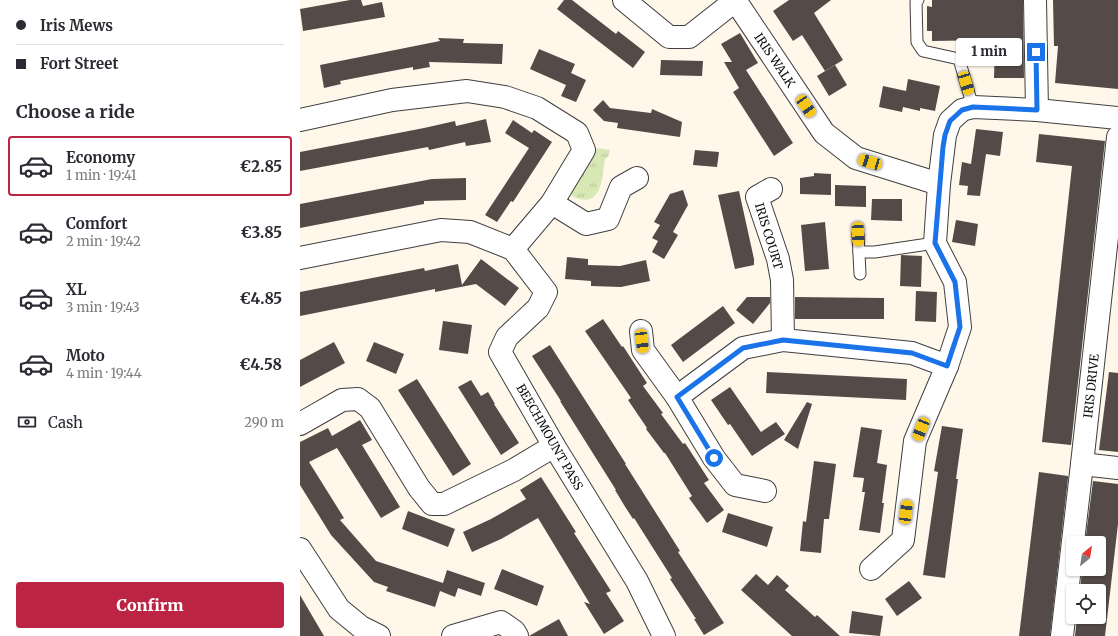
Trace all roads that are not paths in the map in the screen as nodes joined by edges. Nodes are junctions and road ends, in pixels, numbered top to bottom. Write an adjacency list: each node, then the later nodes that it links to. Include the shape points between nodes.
1 (624, 0): 2 (street, via 669,37 689,37)
2 (735, 0): 11 (street, IRIS WALK, via 824,133 856,158)
3 (918, 0): 5 (lane, via 918,42 923,51 959,60)
4 (1035, 0): 6 (street)
5 (973, 107): 6 (street); 11 (street, via 962,110 950,121 945,135)
6 (1037, 110): 7 (street)
7 (1118, 118)
8 (300, 120): 13 (street, via 392,100 467,91 505,97 537,108 577,133 584,150)
9 (1118, 137): 26 (street, IRIS DRIVE)
10 (637, 178): 13 (street, via 621,187 608,219 586,224)
11 (939, 184): 15 (street)
12 (771, 189): 21 (street, IRIS COURT, via 757,197 782,280)
13 (552, 203): 16 (street)
14 (858, 234): 17 (lane)
15 (935, 243): 17 (lane); 22 (street, via 955,282 960,327)
16 (512, 249): 18 (street, via 470,232 441,230); 25 (street, BEECHMOUNT PASS, via 546,292 538,308 507,337 500,352)
17 (859, 252): 19 (lane)
18 (300, 258)
19 (860, 274)
20 (641, 331): 23 (street, via 643,350)
21 (783, 340): 22 (street, via 912,353); 23 (street, via 743,348)
22 (947, 366): 30 (street, via 916,442 903,540)
23 (677, 397): 28 (street, via 714,458 735,485)
24 (300, 424): 25 (street, via 342,400 358,400 370,408 419,488 432,504 444,504 514,470)
25 (554, 446): 34 (street, BEECHMOUNT PASS, via 637,580)
26 (1082, 464): 27 (street); 35 (street, IRIS DRIVE)
27 (1118, 468)
28 (765, 491)
29 (303, 558): 31 (street, via 339,609 361,627)
30 (871, 569)
31 (379, 636)
32 (453, 636): 33 (street, via 500,622 514,630)
33 (517, 636)
34 (664, 636)
35 (1062, 636)

